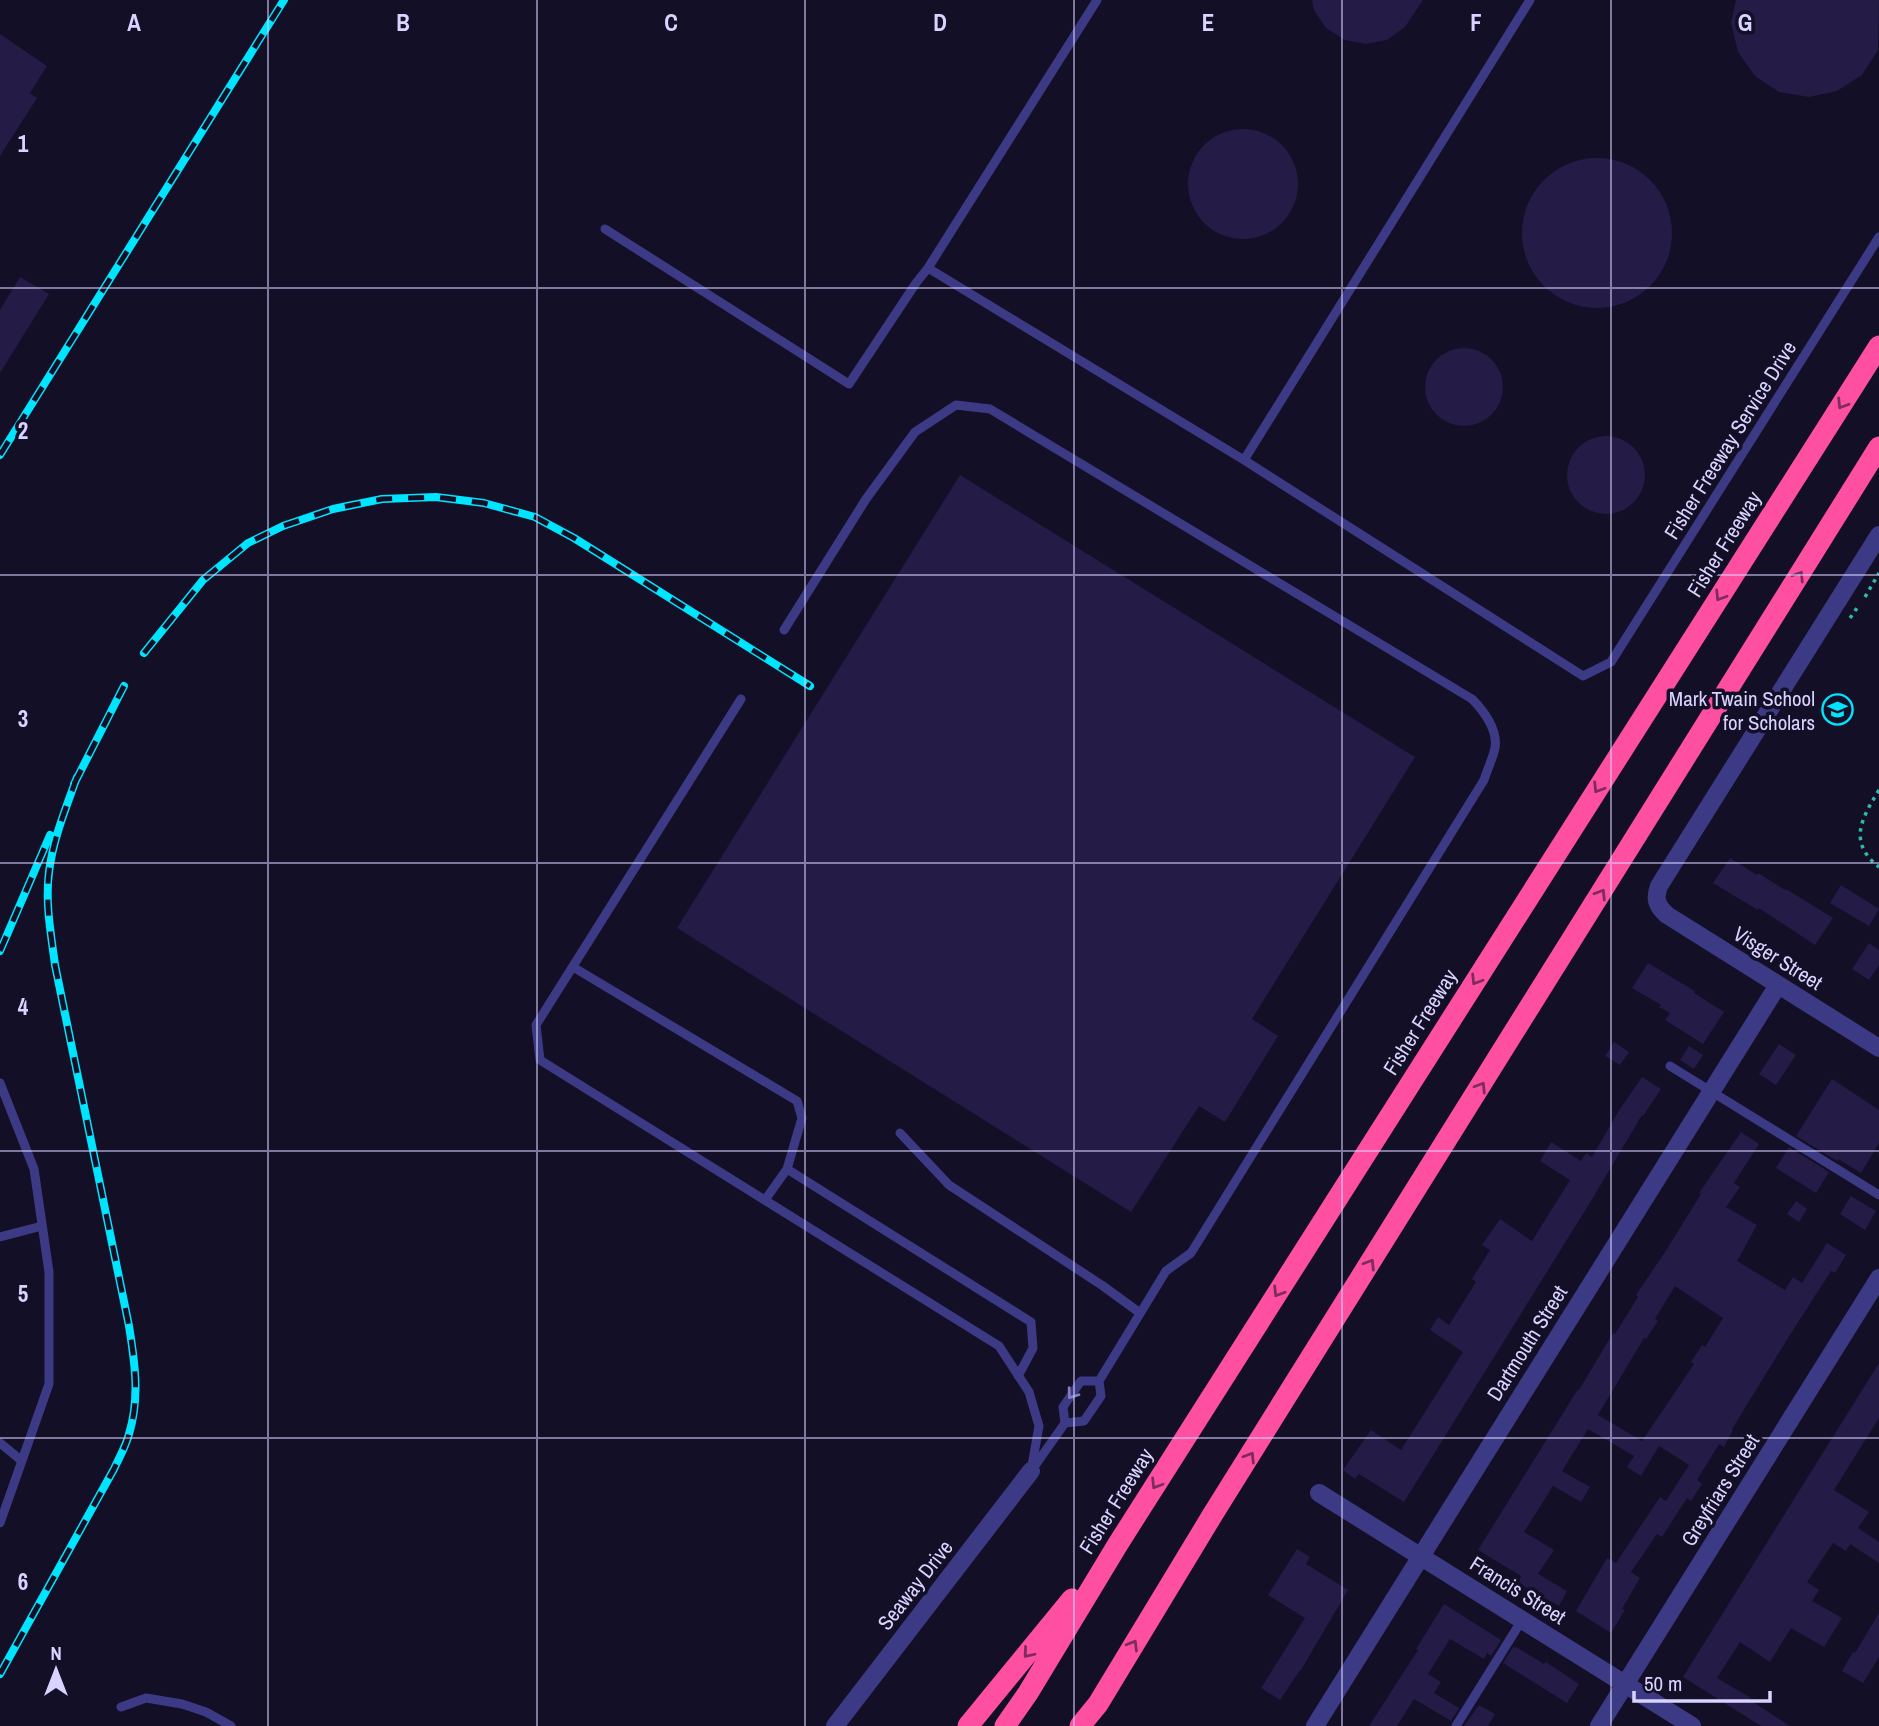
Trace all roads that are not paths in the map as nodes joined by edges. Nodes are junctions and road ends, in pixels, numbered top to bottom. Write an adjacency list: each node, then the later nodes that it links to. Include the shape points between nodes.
1 (1097, 0): 5 (lane)
2 (1530, 0): 8 (lane)
3 (605, 229): 5 (lane, via 849,384)
4 (1879, 237): 8 (lane, Fisher Freeway Service Drive, via 1611,662 1583,676)
5 (928, 268): 8 (lane)
6 (1879, 346): 34 (highway, Fisher Freeway, one-way to 34)
7 (1879, 447): 38 (highway, one-way to 7)
8 (1244, 460)
9 (1879, 535): 13 (street, Visger Street, via 1656,894 1659,908 1667,915)
10 (784, 630): 25 (lane, via 866,499 915,432 956,405 990,409 1483,709 1495,747 1483,780 1191,1253 1166,1271)
11 (741, 699): 12 (lane)
12 (573, 967): 19 (lane, via 797,1101 802,1118); 21 (lane, via 536,1025 540,1060)
13 (1778, 985): 14 (street, Visger Street); 17 (street, Dartmouth Street)
14 (1879, 1048)
15 (1670, 1066): 17 (lane)
16 (0, 1083): 22 (lane, via 34,1169)
17 (1711, 1092): 20 (lane); 35 (street, Dartmouth Street)
18 (900, 1133): 25 (lane, via 949,1185)
19 (787, 1169): 21 (lane); 26 (lane, via 1031,1322 1032,1348)
20 (1879, 1195)
21 (765, 1200): 26 (lane, via 999,1346)
22 (42, 1226): 23 (lane); 30 (lane, via 50,1272 50,1384)
23 (0, 1237)
24 (1879, 1278): 37 (street, Greyfriars Street)
25 (1140, 1313): 27 (lane)
26 (1018, 1376): 31 (lane, via 1029,1392 1039,1426)
27 (1099, 1381): 28 (lane, via 1101,1396 1084,1421); 28 (lane, one-way to 28, via 1081,1381 1063,1407)
28 (1065, 1423): 31 (lane)
29 (0, 1443): 30 (lane)
30 (22, 1461): 33 (lane)
31 (1031, 1471): 41 (street, Seaway Drive)
32 (1319, 1493): 35 (street, Francis Street)
33 (0, 1523)
34 (1118, 1544): 42 (highway, one-way to 42); 43 (highway, Fisher Freeway)
35 (1420, 1556): 36 (street, Francis Street); 46 (street, Dartmouth Street)
36 (1522, 1620): 37 (street, Francis Street); 47 (lane)
37 (1625, 1684): 48 (street, Greyfriars Street); 49 (street, Francis Street)
38 (1098, 1704): 44 (highway); 45 (highway)
39 (121, 1707): 40 (lane, via 146,1698 182,1704)
40 (231, 1726)
41 (835, 1726)
42 (968, 1726)
43 (1005, 1726)
44 (1080, 1726)
45 (1091, 1726)
46 (1315, 1726)
47 (1456, 1726)
48 (1599, 1726)
49 (1692, 1726)

